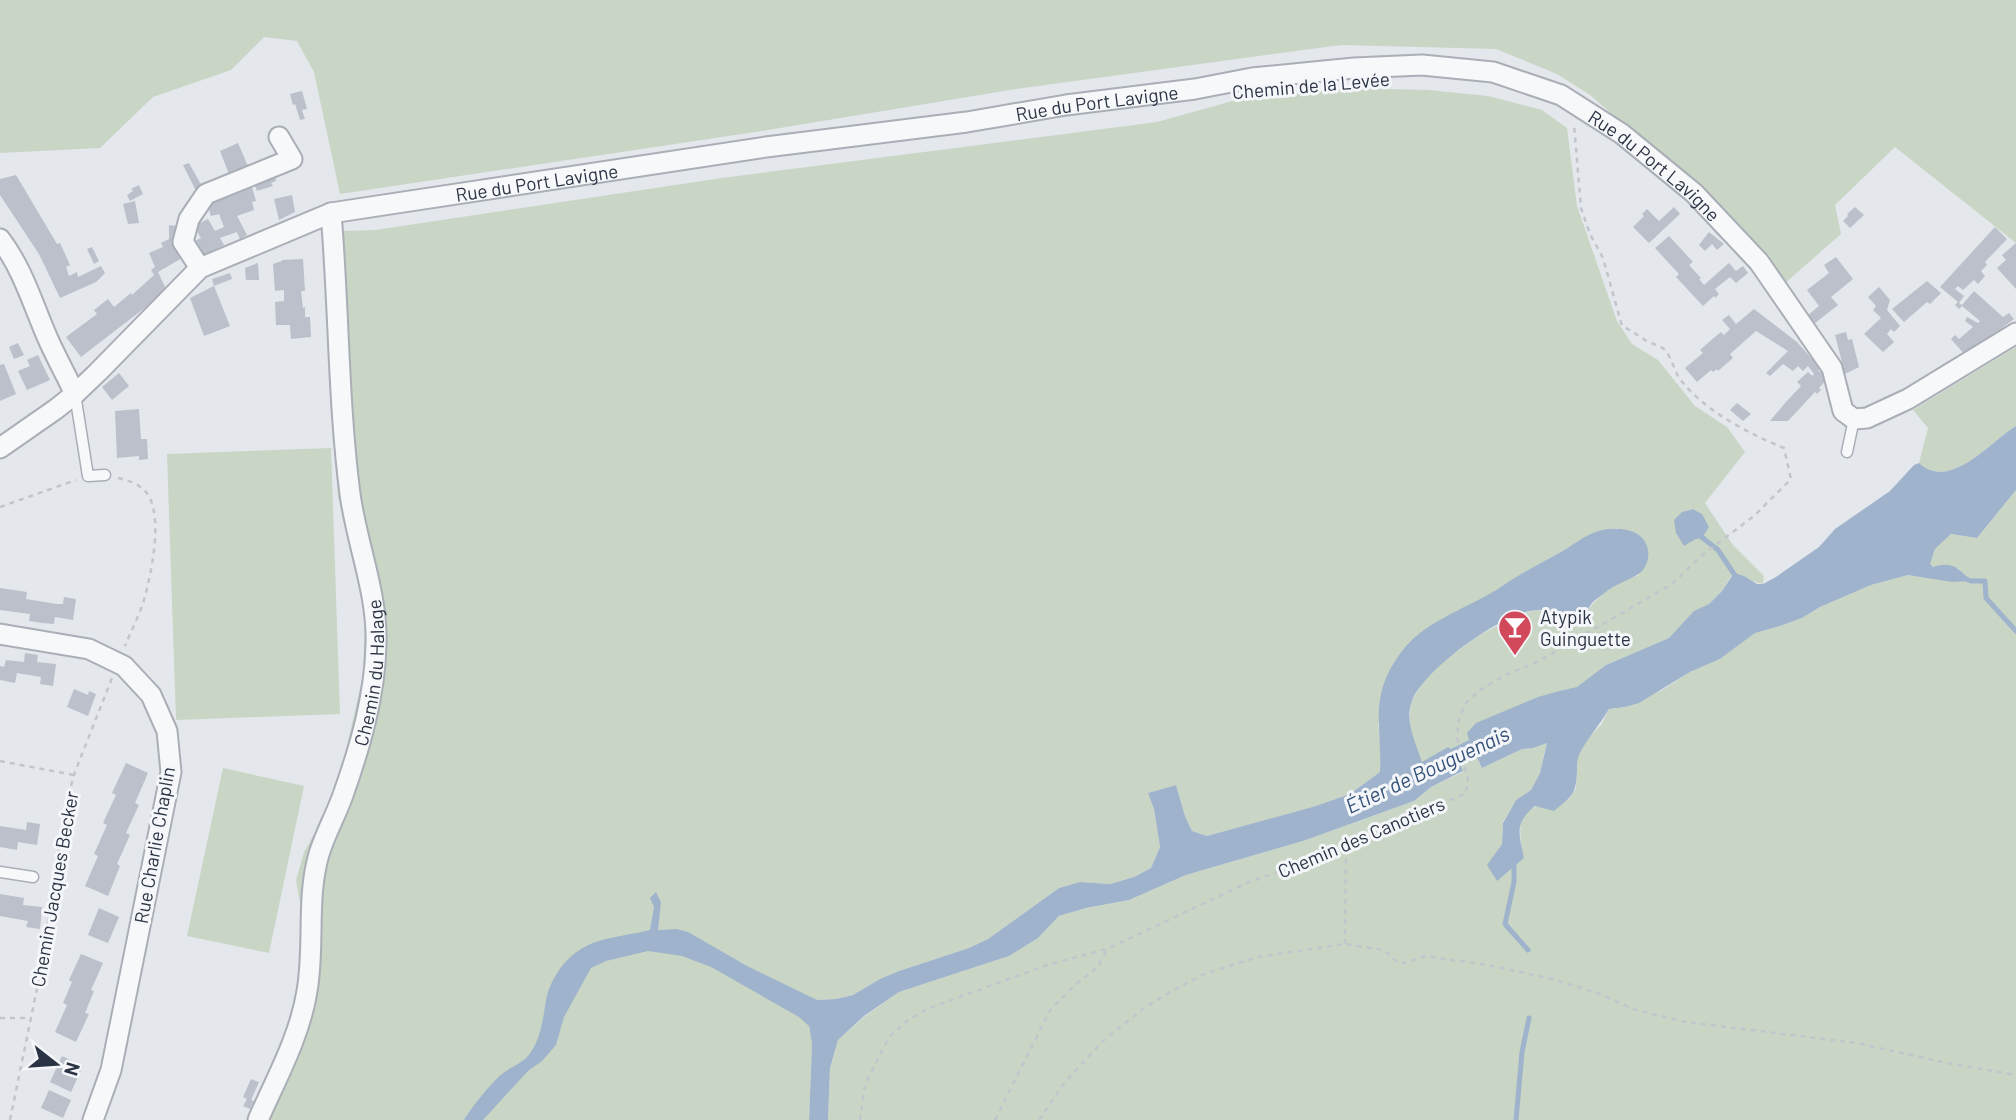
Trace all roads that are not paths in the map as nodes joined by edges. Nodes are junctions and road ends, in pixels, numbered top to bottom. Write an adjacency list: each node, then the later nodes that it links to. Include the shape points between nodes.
1 (279, 137): 4 (street, via 292,159 206,194 189,219 183,242)
2 (331, 213): 4 (street, Rue du Port Lavigne); 7 (street, Rue du Port Lavigne, via 1252,78 1422,65 1493,72 1561,95 1622,134 1694,193 1759,262 1832,368 1843,411); 15 (street, Chemin du Halage, via 345,450 375,612 376,646 359,749 319,853 312,891 307,992)
3 (0, 239): 6 (street, via 29,290)
4 (200, 268): 6 (street, Rue du Port Lavigne)
5 (2016, 333): 7 (street, via 1908,399 1867,418)
6 (75, 394): 8 (street, Rue du Port Lavigne); 10 (lane, via 88,475)
7 (1854, 419): 9 (lane)
8 (0, 448)
9 (1847, 452)
10 (105, 475)
11 (0, 634): 14 (street, Rue Charlie Chaplin, via 89,649 124,666 151,695 167,731 171,772 111,1070)
12 (0, 872): 13 (lane)
13 (33, 877)
14 (93, 1120)
15 (258, 1120)

